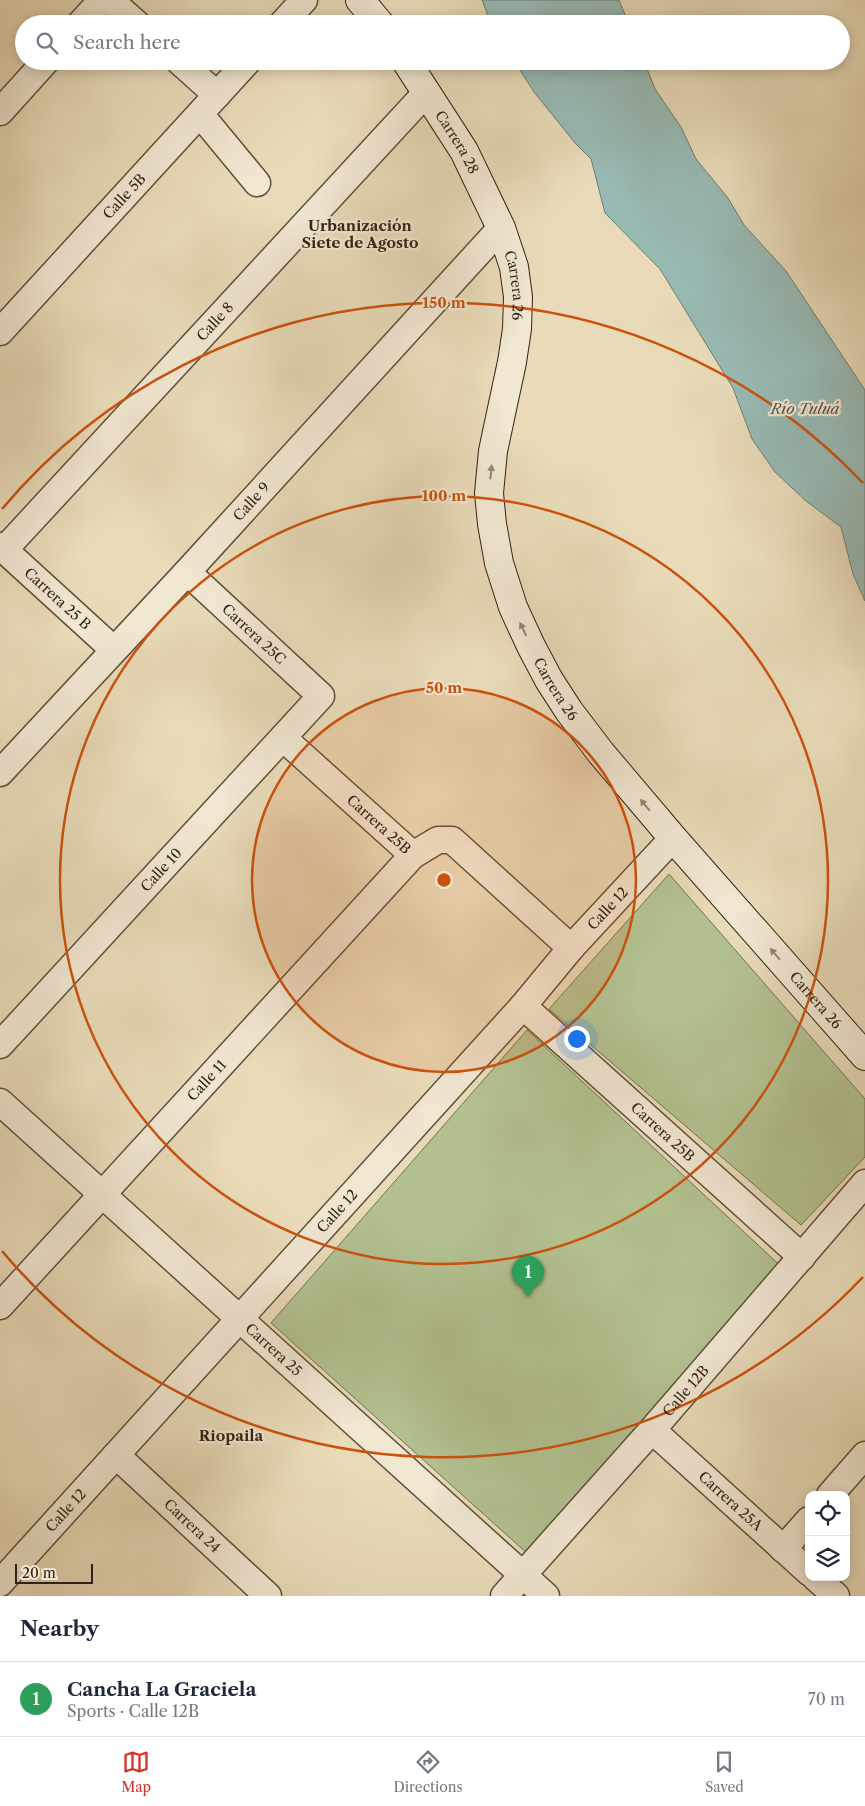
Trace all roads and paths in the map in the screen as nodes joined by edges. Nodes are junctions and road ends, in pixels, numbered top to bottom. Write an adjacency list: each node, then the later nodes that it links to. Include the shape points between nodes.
1 (304, 0): 5 (street)
2 (360, 0): 6 (street)
3 (92, 7): 4 (street)
4 (113, 15)
5 (290, 15)
6 (372, 15)
7 (38, 70): 13 (street)
8 (185, 70): 12 (street)
9 (240, 70): 12 (street, Calle 5B)
10 (412, 70): 11 (street, Carrera 28)
11 (426, 93): 15 (street, Carrera 28, via 464,151); 17 (street, Calle 8)
12 (208, 104): 14 (street); 16 (street, Calle 5B)
13 (0, 112)
14 (257, 183)
15 (501, 228): 18 (street, Calle 9); 23 (street, Carrera 26, one-way to 15, via 601,753 554,688 530,646 499,563 489,493 493,451 514,354 518,297 514,268)
16 (0, 332)
17 (2, 548): 19 (street, Carrera 25 B)
18 (187, 572): 19 (street, Calle 9); 20 (street, Carrera 25C)
19 (114, 650): 22 (street, Calle 9)
20 (322, 696): 21 (street, Calle 10)
21 (284, 738): 24 (street, Carrera 25B); 27 (street, Calle 10)
22 (0, 773)
23 (673, 838): 25 (street, Calle 12); 28 (street, Carrera 26, one-way to 23)
24 (413, 855): 25 (street, Carrera 25B, via 438,840 452,840); 31 (street, Calle 11)
25 (571, 948): 26 (street, Calle 12)
26 (523, 1006): 32 (street, Carrera 25B); 34 (street, Calle 12)
27 (0, 1045)
28 (865, 1056)
29 (0, 1102): 31 (street, Carrera 25)
30 (865, 1183): 32 (street, Calle 12B)
31 (102, 1195): 33 (street, Calle 11); 34 (street, Carrera 25)
32 (802, 1257): 35 (street, Calle 12B)
33 (0, 1306)
34 (238, 1319): 36 (street, Calle 12); 42 (street, Carrera 25)
35 (652, 1430): 40 (street, Carrera 25A); 42 (street, Calle 12B)
36 (116, 1455): 44 (street, Calle 12); 45 (street, Carrera 24)
37 (865, 1455): 38 (street)
38 (834, 1491)
39 (805, 1524): 40 (street)
40 (783, 1549): 41 (street, Carrera 25A)
41 (805, 1568)
42 (523, 1576): 46 (street, Calle 12B); 47 (street, Carrera 25)
43 (819, 1581): 48 (street)
44 (0, 1583)
45 (259, 1593)
46 (504, 1596)
47 (546, 1596)
48 (836, 1596)

